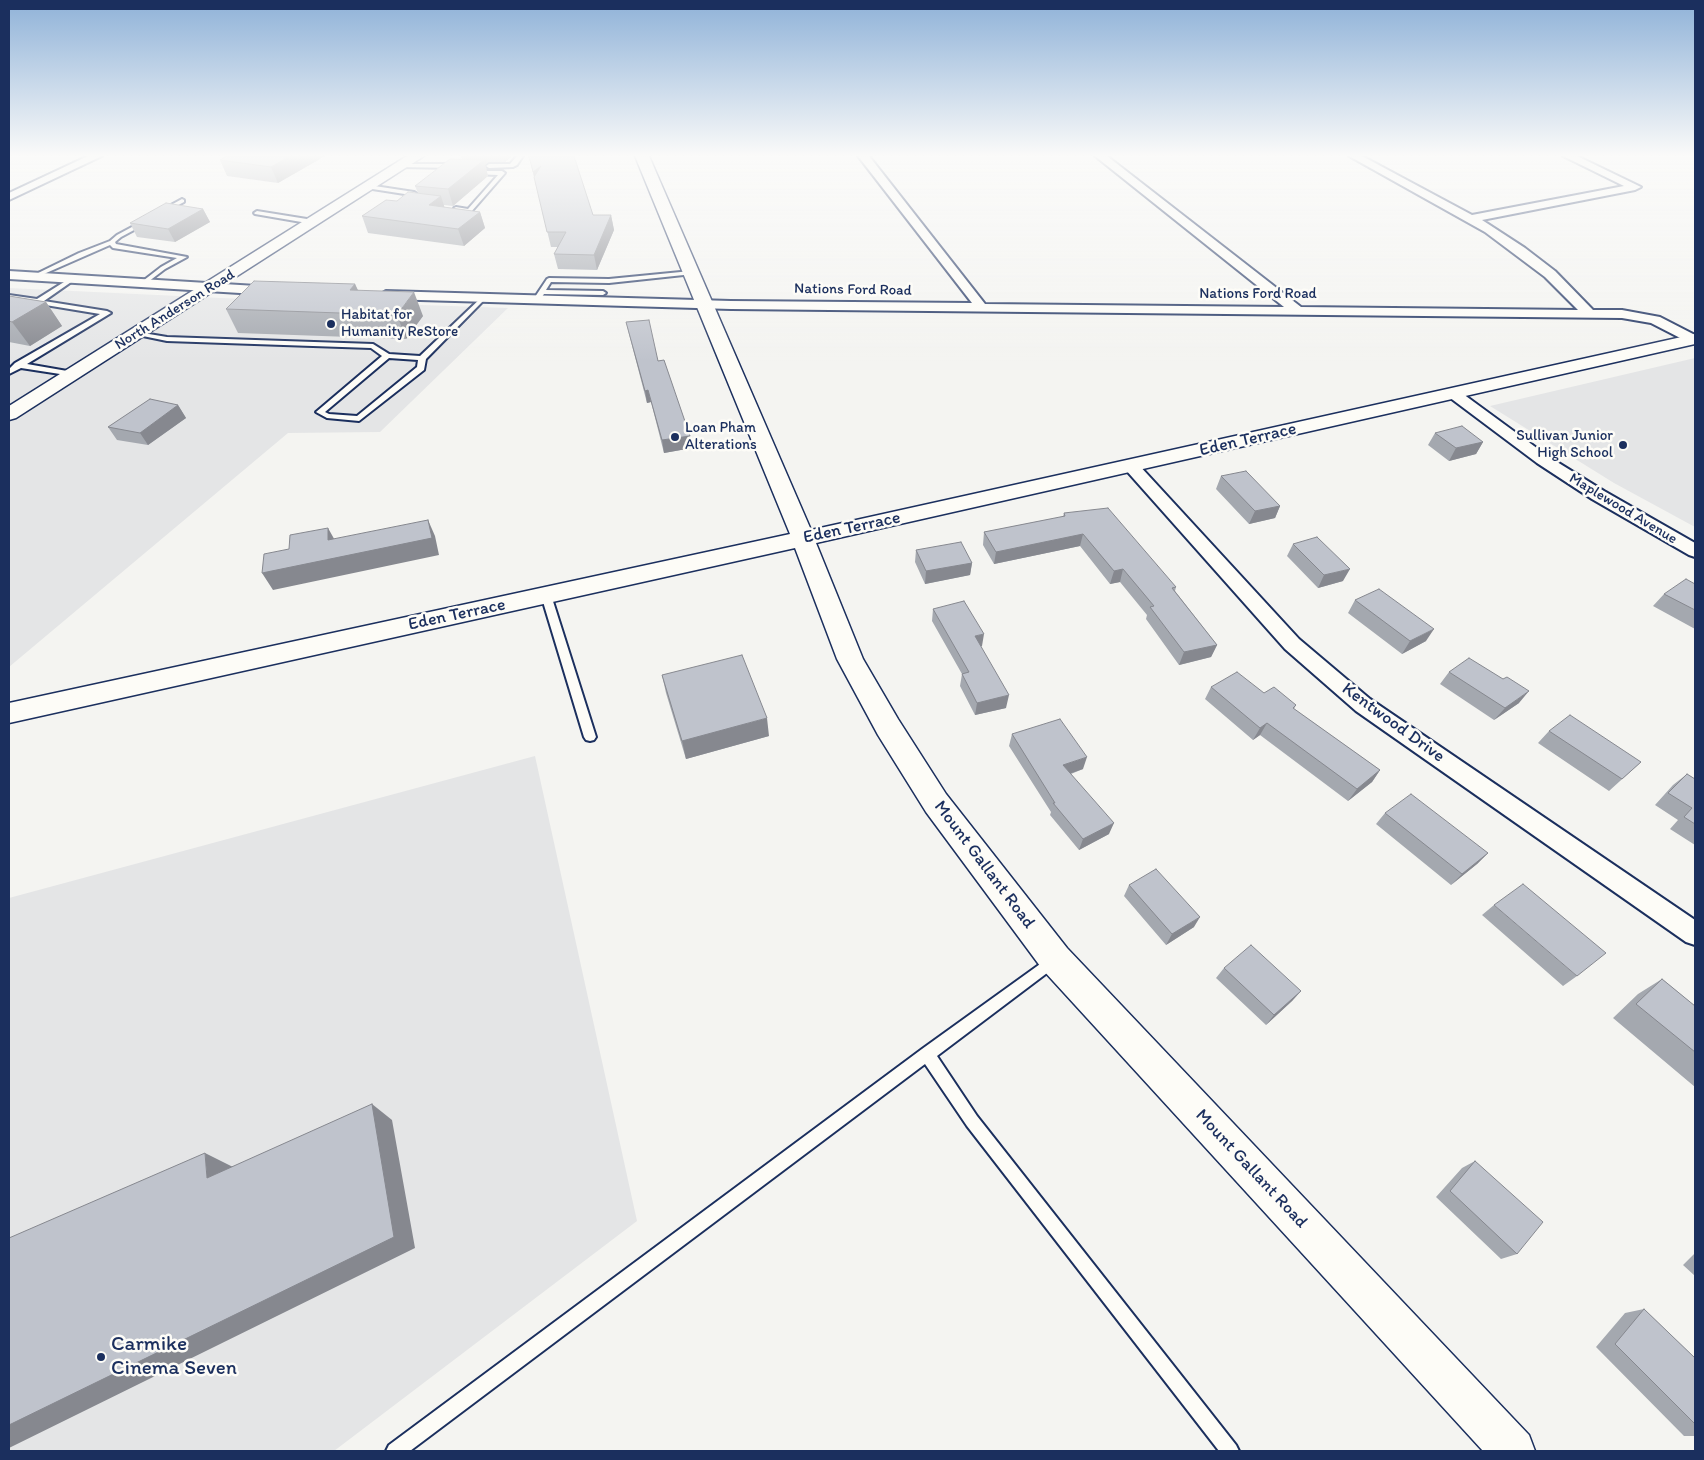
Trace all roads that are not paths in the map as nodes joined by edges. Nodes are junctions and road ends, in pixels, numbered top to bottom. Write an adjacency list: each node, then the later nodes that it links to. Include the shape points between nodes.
1 (141, 224): 7 (lane)
2 (310, 224): 14 (street, North Anderson Road)
3 (671, 224): 8 (street, Mount Gallant Road)
4 (916, 224): 23 (street)
5 (1187, 224): 24 (street)
6 (1478, 224): 25 (street, via 1521,250)
7 (112, 242): 10 (lane); 13 (lane, via 113,246 184,257)
8 (691, 273): 12 (lane); 22 (street, Mount Gallant Road)
9 (9, 275): 10 (street)
10 (35, 276): 11 (street)
11 (72, 279): 13 (street); 21 (lane)
12 (609, 281): 17 (lane, via 549,280); 18 (lane)
13 (142, 284): 14 (street)
14 (209, 288): 15 (street); 26 (street, North Anderson Road)
15 (286, 292)
16 (374, 294): 20 (street, Nations Ford Road)
17 (539, 296): 18 (street, Nations Ford Road); 20 (street, Nations Ford Road)
18 (602, 297): 22 (street, Nations Ford Road)
19 (10, 298): 21 (lane)
20 (483, 298): 29 (lane)
21 (39, 301): 31 (lane, via 107,313)
22 (704, 304): 23 (street, Nations Ford Road); 37 (street, Mount Gallant Road)
23 (982, 308): 24 (street, Nations Ford Road)
24 (1297, 310): 25 (street, Nations Ford Road)
25 (1589, 313): 27 (street, Nations Ford Road, via 1655,320)
26 (137, 334): 28 (lane, via 167,340 372,346); 33 (street, North Anderson Road)
27 (1695, 340): 34 (street, Eden Terrace)
28 (387, 356): 29 (lane); 29 (lane, via 320,412 327,416 359,419 421,368)
29 (422, 358)
30 (9, 363): 31 (lane)
31 (20, 365): 32 (lane); 33 (lane)
32 (9, 372)
33 (73, 374): 35 (street, North Anderson Road)
34 (1454, 394): 36 (street, Eden Terrace); 38 (street, Maplewood Avenue, via 1544,460 1613,505)
35 (9, 414)
36 (1131, 466): 37 (street, Eden Terrace); 42 (street, Kentwood Drive, via 1292,644 1364,705)
37 (803, 539): 39 (street, Eden Terrace); 43 (street, Mount Gallant Road, via 850,659 888,727 936,802)
38 (1695, 552)
39 (546, 595): 40 (street, Eden Terrace); 41 (lane)
40 (9, 713)
41 (590, 737)
42 (1695, 934)
43 (1055, 958): 44 (lane); 47 (street, Mount Gallant Road)
44 (927, 1054): 45 (lane); 46 (lane, via 972,1121)
45 (395, 1451)
46 (1230, 1451)
47 (1513, 1451)

